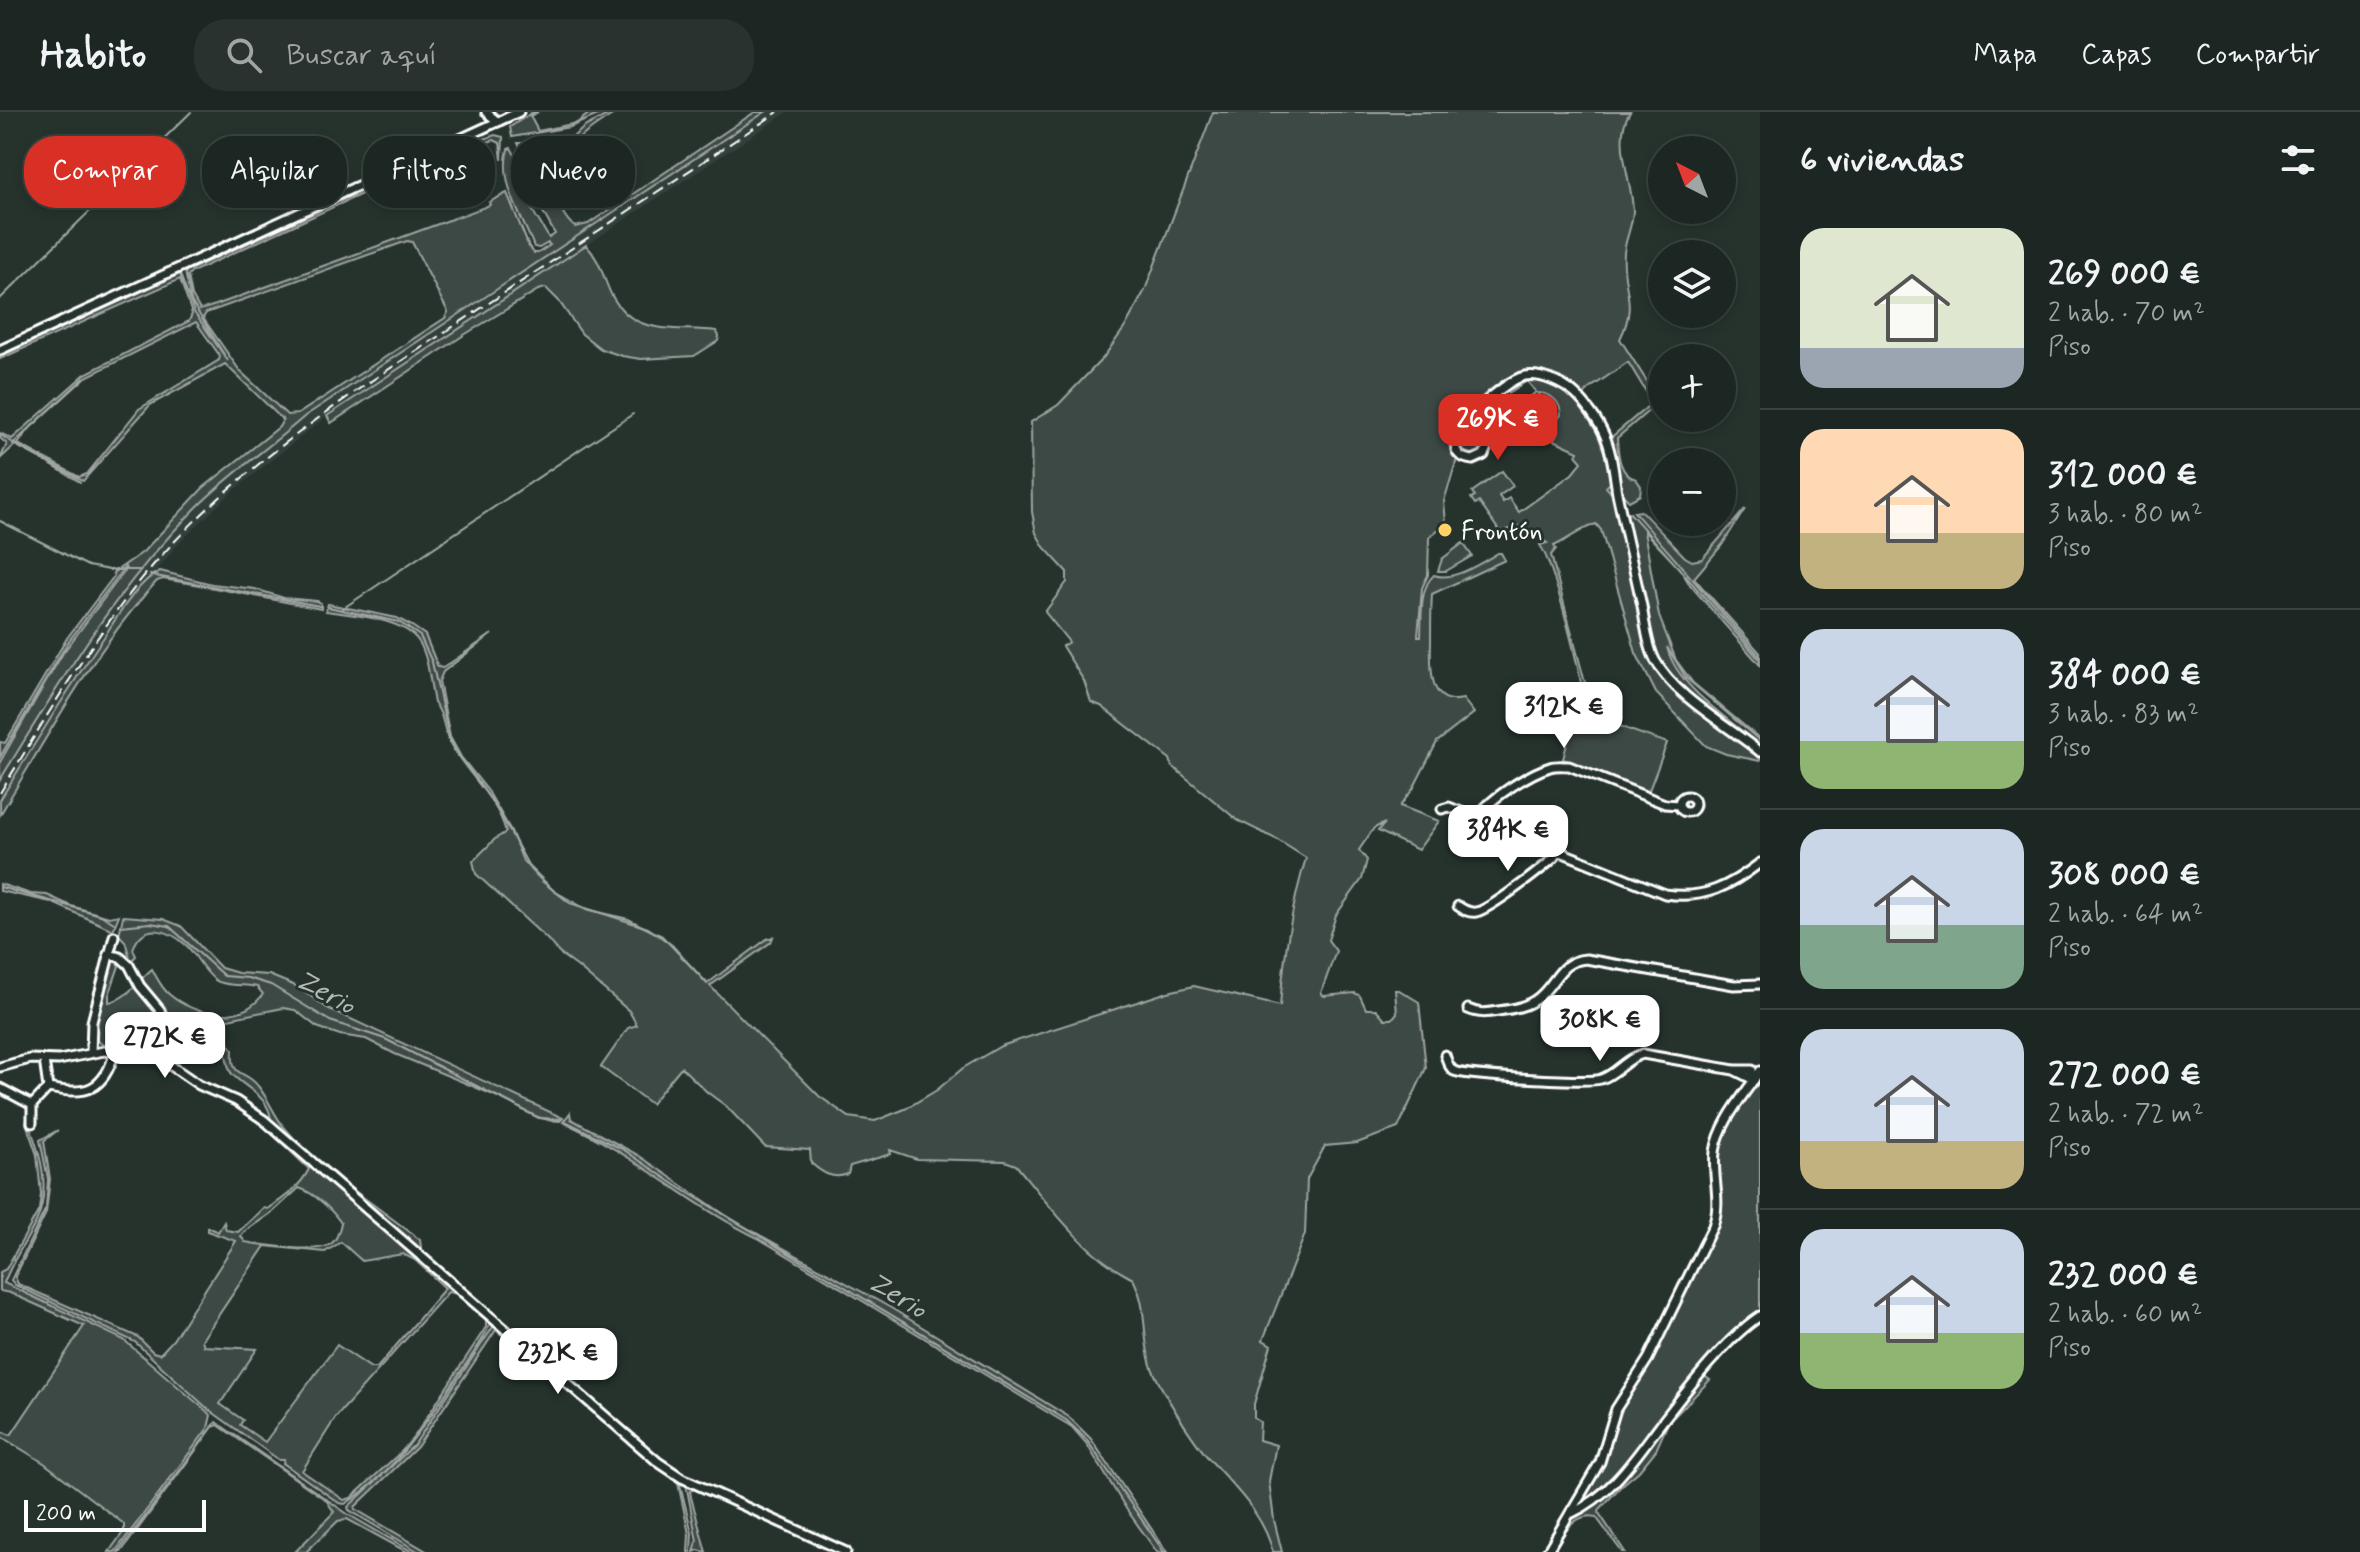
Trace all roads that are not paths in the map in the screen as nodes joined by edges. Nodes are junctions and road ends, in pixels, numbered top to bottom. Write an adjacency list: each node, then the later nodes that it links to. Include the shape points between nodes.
1 (486, 112): 3 (street)
2 (519, 112): 3 (street)
3 (498, 122): 4 (street)
4 (0, 350)
5 (1474, 412): 5 (street, via 1455,442 1458,453 1469,460 1481,457 1488,444); 6 (street, via 1529,375 1575,394 1605,435 1655,660 1694,702)
6 (1760, 752)
7 (1679, 805): 9 (street, via 1557,766 1492,800)
8 (1442, 809): 9 (street)
9 (1477, 819): 10 (street)
10 (1559, 852): 11 (street, via 1665,894 1688,896 1720,890); 12 (street, via 1480,911)
11 (1760, 863)
12 (1458, 906)
13 (114, 936): 14 (street)
14 (108, 954): 17 (street, via 129,965); 21 (street, via 92,1022)
15 (1760, 984): 16 (street, via 1734,985 1586,959 1563,967 1528,1004 1479,1014)
16 (1468, 1009)
17 (164, 1020): 18 (street); 20 (street, via 141,1029)
18 (177, 1035)
19 (115, 1051): 20 (street); 21 (street); 30 (street, via 93,1089)
20 (132, 1052): 36 (street, via 157,1056 264,1120 671,1471)
21 (91, 1053): 23 (street)
22 (1445, 1055): 26 (street, via 1454,1071 1484,1075 1599,1080 1643,1054)
23 (44, 1060): 25 (street); 30 (street)
24 (1760, 1063): 26 (street)
25 (0, 1067)
26 (1741, 1071): 28 (street, via 1752,1070); 31 (street)
27 (1760, 1071): 28 (street)
28 (1754, 1080): 31 (street)
29 (0, 1088): 32 (street)
30 (48, 1088): 32 (street)
31 (1746, 1093): 35 (street, via 1717,1145 1713,1226 1648,1359 1616,1409 1600,1462)
32 (32, 1105): 33 (street)
33 (32, 1123)
34 (1760, 1316): 35 (street, via 1735,1335 1628,1468 1591,1505)
35 (1570, 1514): 37 (street)
36 (846, 1552)
37 (1547, 1552)

